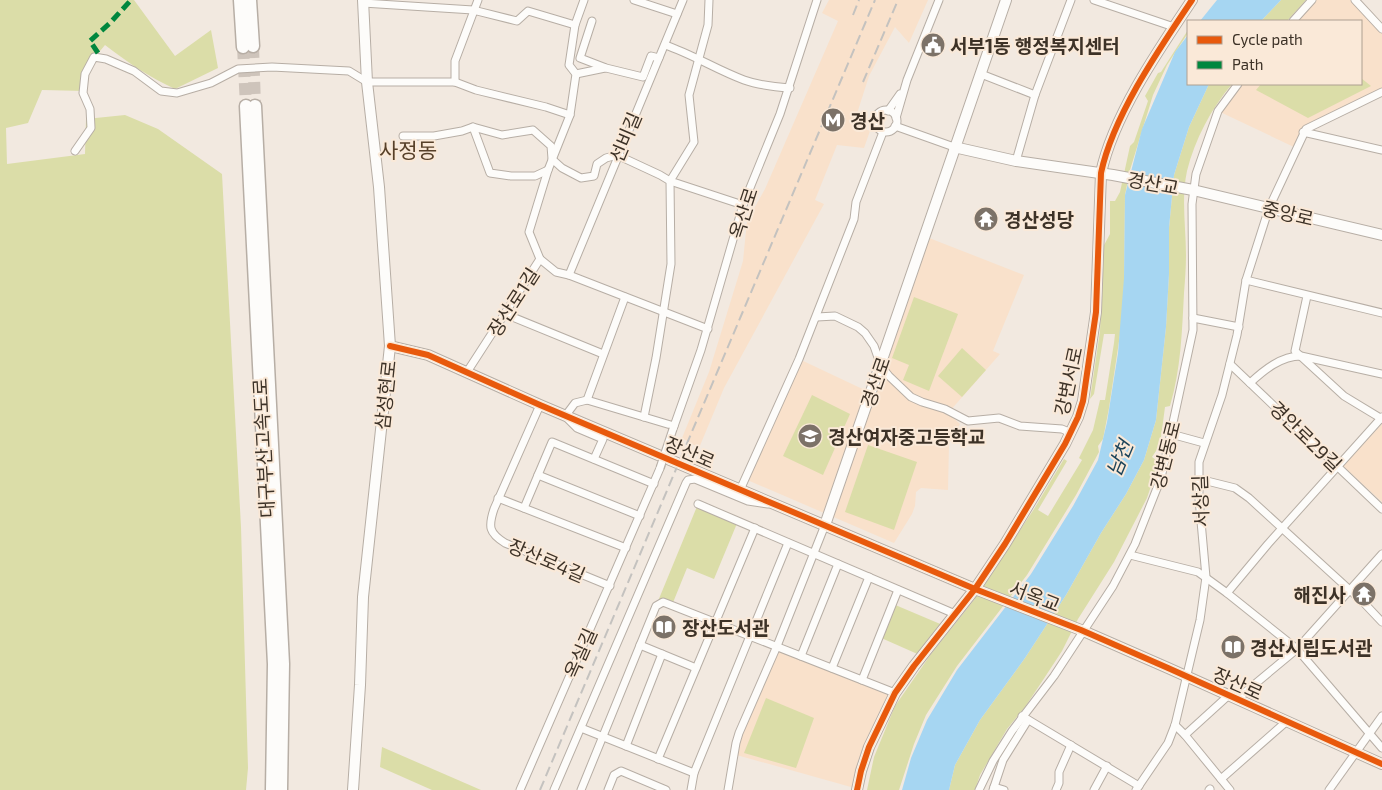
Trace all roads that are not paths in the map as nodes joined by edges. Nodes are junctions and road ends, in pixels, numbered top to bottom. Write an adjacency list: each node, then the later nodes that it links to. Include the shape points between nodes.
1 (240, 0): 2 (highway, via 248,47)
2 (250, 0)
3 (478, 0): 17 (street)
4 (584, 0): 21 (street)
5 (634, 0): 18 (street)
6 (683, 0): 18 (street, 선비길)
7 (709, 0): 26 (street, via 708,25)
8 (817, 0): 34 (street, 옥산로)
9 (939, 0): 30 (street)
10 (1006, 0): 29 (street, 경산로)
11 (1071, 0): 36 (street)
12 (1094, 0): 22 (street)
13 (1192, 0): 22 (street, 강변서로)
14 (1312, 0): 19 (street)
15 (1354, 0): 23 (street)
16 (363, 2): 17 (street); 31 (street, 삼성현로)
17 (473, 10): 21 (street, via 517,21 528,11); 32 (street, via 455,61)
18 (677, 14): 24 (street, 선비길)
19 (1295, 20)
20 (592, 21): 27 (street, via 580,58)
21 (575, 25): 28 (street, via 569,65)
22 (1174, 27): 53 (street, 강변서로, via 1117,127)
23 (1382, 29)
24 (665, 45): 25 (street, 선비길); 26 (street)
25 (659, 58): 27 (street, via 651,56 643,77); 49 (street, 선비길)
26 (698, 60): 34 (street, via 745,80); 54 (street, via 689,95 694,142)
27 (606, 68): 28 (street)
28 (576, 74): 39 (street)
29 (981, 74): 36 (street); 46 (street, 경산로)
30 (907, 80): 38 (street); 40 (street)
31 (367, 82): 32 (street); 48 (street, via 349,71 272,67 238,70 211,83 177,93 161,91 134,71 94,57 85,74 83,93 90,109 91,128); 71 (street, 삼성현로, via 379,188)
32 (455, 82): 39 (street)
33 (1237, 85): 55 (street, 강변동로, via 1214,121)
34 (790, 88): 56 (street, 옥산로)
35 (1382, 92): 44 (street)
36 (1035, 95): 51 (street)
37 (251, 106): 127 (highway, 대구부산고속도로)
38 (888, 111): 40 (street); 43 (street, via 880,112 875,118 875,125)
39 (570, 115): 50 (street)
40 (896, 118): 41 (street)
41 (895, 126): 43 (street); 46 (street)
42 (473, 127): 45 (street, via 434,136); 50 (street, via 502,135 533,130 551,146); 52 (street, via 490,172 536,176)
43 (883, 132): 67 (street)
44 (1303, 132): 47 (street); 57 (street, 서상길)
45 (404, 136)
46 (954, 147): 51 (street); 75 (street, 경산로)
47 (1382, 150)
48 (75, 151)
49 (617, 156): 50 (street, via 597,164 594,176 581,178 562,168); 54 (street); 60 (street, 선비길)
50 (552, 158): 52 (street)
51 (1016, 161): 53 (street)
52 (548, 170): 59 (street, via 529,232)
53 (1100, 173): 55 (street, 경산교); 85 (street, 강변서로, via 1095,321 1083,401)
54 (670, 181): 56 (street); 64 (street, via 671,264)
55 (1193, 190): 57 (street, 중앙로); 68 (street, 강변동로)
56 (744, 205): 70 (street, 옥산로)
57 (1269, 208): 58 (street, 중앙로); 61 (street, 서상길)
58 (1382, 235)
59 (540, 260): 60 (street, 장산로1길, via 556,272); 66 (street, 장산로1길)
60 (569, 275): 63 (street, 장산로1길)
61 (1246, 280): 62 (street); 69 (street, 서상길)
62 (1307, 296): 65 (street); 73 (street, via 1295,351)
63 (625, 297): 64 (street, 장산로1길); 72 (street)
64 (664, 312): 70 (street, 장산로1길); 82 (street)
65 (1382, 313)
66 (505, 314): 72 (street); 76 (street, 장산로1길)
67 (817, 317): 75 (street, via 835,316 858,327 874,346); 94 (street)
68 (1193, 318): 69 (street); 86 (street, 강변동로)
69 (1239, 327): 74 (street, 서상길)
70 (708, 329): 84 (street, 옥산로)
71 (390, 346): 76 (street, 장산로, via 428,355); 155 (street, 삼성현로, via 363,597)
72 (603, 354): 79 (street)
73 (1301, 356): 77 (street); 78 (street, via 1266,368); 83 (street, via 1344,396)
74 (1230, 364): 78 (street, 경안로29길); 87 (street, 서상길)
75 (881, 366): 85 (street, via 911,397 965,420 1000,418 1020,426 1062,429); 101 (street, 경산로)
76 (467, 372): 80 (street, 장산로)
77 (1382, 374)
78 (1250, 382): 89 (street, 경안로29길)
79 (587, 400): 81 (street, via 575,403); 82 (street)
80 (540, 405): 81 (street, 장산로); 95 (street, 장산로4길)
81 (564, 414): 88 (street, via 577,428 603,439); 94 (street, 장산로)
82 (644, 417): 84 (street)
83 (1382, 418): 89 (street)
84 (674, 427): 90 (street, 옥산로, bridge)
85 (1071, 433): 114 (street, 강변서로)
86 (1171, 434): 87 (street); 108 (street, 강변동로, via 1161,478)
87 (1204, 443): 92 (street, 서상길)
88 (594, 459): 91 (street, via 552,442); 93 (street)
89 (1337, 466): 99 (street, 경안로29길); 103 (street)
90 (661, 467): 93 (street, 옥실길)
91 (538, 475): 98 (street); 100 (street)
92 (1199, 479): 103 (street, via 1235,488); 111 (street, 서상길)
93 (654, 484): 100 (street, 옥실길)
94 (740, 490): 97 (street, 장산로)
95 (498, 498): 98 (street, 장산로4길); 112 (street, 장산로4길, via 490,519 490,529 496,538)
96 (698, 504): 102 (street)
97 (780, 506): 101 (street, 장산로); 138 (street, via 748,501 695,479 688,480)
98 (524, 508): 105 (street, 장산로4길)
99 (1382, 509)
100 (640, 516): 105 (street, 옥실길)
101 (825, 525): 106 (street, 경산로); 114 (street, 장산로)
102 (754, 528): 104 (street); 118 (street)
103 (1282, 528): 115 (street); 116 (street)
104 (788, 543): 106 (street); 121 (street)
105 (626, 548): 112 (street, 옥실길)
106 (814, 554): 109 (street); 123 (street, 경산로)
107 (1382, 554): 115 (street)
108 (1130, 555): 111 (street); 120 (street, 강변동로)
109 (838, 564): 110 (street); 126 (street)
110 (869, 577): 113 (street); 129 (street)
111 (1206, 577): 116 (street); 130 (street, 서상길, via 1200,620)
112 (610, 586): 156 (street, 옥실길)
113 (898, 590): 117 (street); 131 (street)
114 (976, 590): 117 (street, 강변서로); 120 (street, 서옥교)
115 (1349, 590): 119 (street); 124 (street)
116 (1227, 593): 124 (street)
117 (955, 614): 132 (street, 강변서로)
118 (714, 622): 121 (street); 122 (street, via 659,603); 128 (street)
119 (1382, 622)
120 (1083, 631): 130 (street, 장산로); 135 (street, 강변동로)
121 (750, 636): 123 (street); 149 (street)
122 (640, 645): 125 (street); 141 (street)
123 (777, 646): 126 (street); 162 (street, 경산로, via 739,732)
124 (1297, 649): 133 (street); 139 (street)
125 (662, 654): 128 (street); 143 (street)
126 (801, 656): 129 (street)
127 (278, 664): 153 (highway, 대구부산고속도로); 154 (highway, 대구부산고속도로)
128 (696, 668): 146 (street)
129 (832, 668): 131 (street)
130 (1186, 676): 133 (street, 장산로); 137 (street, 서상길)
131 (862, 680): 132 (street)
132 (895, 694): 163 (street, 강변서로, via 869,747)
133 (1233, 697): 136 (street, 장산로); 140 (street)
134 (1382, 716): 139 (street)
135 (1025, 718): 142 (street); 151 (street, via 1003,760); 164 (street, 강변동로, via 993,761)
136 (1287, 721): 145 (street, 장산로); 150 (street)
137 (1175, 725): 140 (street); 152 (street, 서상길, via 1168,743)
138 (581, 728): 141 (street); 157 (street)
139 (1370, 733): 144 (street); 145 (street)
140 (1186, 735): 150 (street)
141 (603, 738): 143 (street); 158 (street)
142 (1071, 745): 148 (street); 166 (street, via 1059,772)
143 (626, 746): 146 (street)
144 (1382, 748)
145 (1356, 753): 147 (street, 장산로); 169 (street)
146 (658, 758): 149 (street)
147 (1382, 764)
148 (1107, 766): 152 (street); 167 (street)
149 (694, 773): 161 (street)
150 (1221, 779): 168 (street)
151 (994, 788): 165 (street)
152 (1138, 788)
153 (272, 790)
154 (281, 790)
155 (353, 790)
156 (520, 790)
157 (554, 790)
158 (582, 790)
159 (608, 790): 160 (street, via 615,773 621,771)
160 (666, 790)
161 (692, 790)
162 (728, 790)
163 (857, 790)
164 (980, 790)
165 (1004, 790)
166 (1056, 790)
167 (1094, 790)
168 (1230, 790)
169 (1329, 790)

